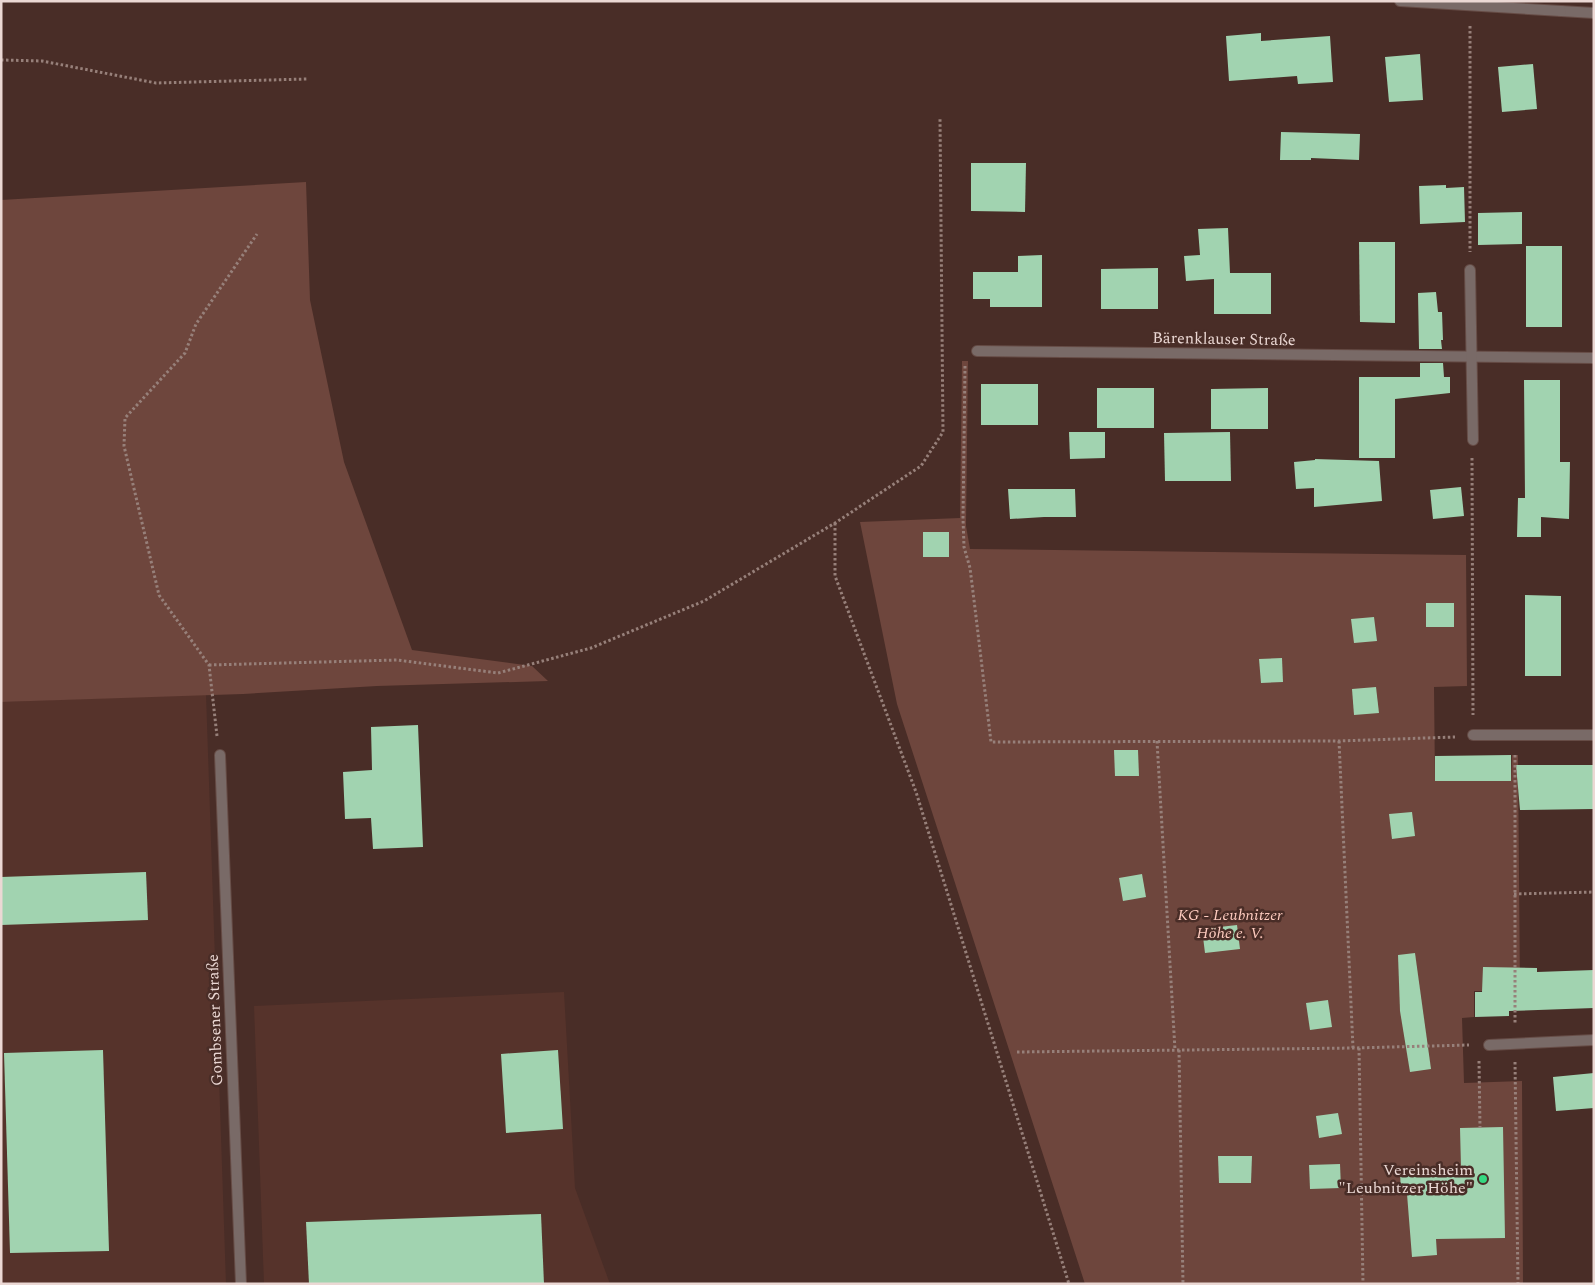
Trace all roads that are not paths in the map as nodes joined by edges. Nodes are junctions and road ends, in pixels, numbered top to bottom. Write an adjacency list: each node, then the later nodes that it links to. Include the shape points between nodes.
1 (1400, 1): 2 (street)
2 (1594, 13)
3 (1470, 270): 5 (street)
4 (977, 351): 5 (street, Bärenklauser Straße)
5 (1471, 357): 6 (street, Bärenklauser Straße); 7 (street)
6 (1594, 358)
7 (1473, 440)
8 (1594, 735): 9 (street)
9 (1473, 736)
10 (220, 755): 13 (street, Gombsener Straße)
11 (1594, 1040): 12 (street)
12 (1484, 1045)
13 (241, 1284)

